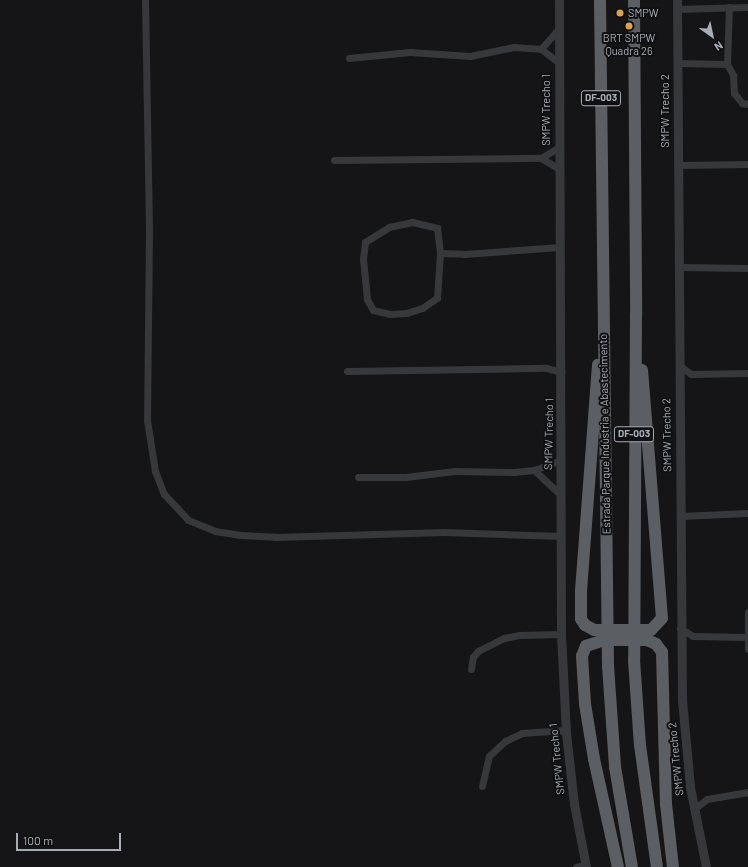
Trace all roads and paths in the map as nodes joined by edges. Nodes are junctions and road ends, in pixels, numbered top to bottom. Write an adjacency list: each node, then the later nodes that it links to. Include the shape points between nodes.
1 (145, 0): 41 (street, via 149,232 147,420 155,471 164,494 188,520 215,531 241,535 275,537 444,532)
2 (558, 0): 8 (street, SMPW Trecho 1)
3 (600, 0): 26 (highway, Estrada Parque Indústria e Abastecimento / DF-003)
4 (634, 0): 25 (highway, DF-003)
5 (677, 4): 6 (street); 12 (street, SMPW Trecho 2)
6 (729, 7): 7 (street); 13 (street)
7 (748, 7)
8 (558, 28): 9 (street); 11 (street, SMPW Trecho 1)
9 (541, 49): 10 (street, via 514,47 470,56 410,52); 11 (street)
10 (349, 58)
11 (558, 62): 15 (street, SMPW Trecho 1)
12 (677, 63): 13 (street); 19 (street, SMPW Trecho 2)
13 (727, 64): 14 (street, via 733,74 734,93 742,103)
14 (748, 104)
15 (558, 147): 16 (street); 20 (street, SMPW Trecho 1)
16 (541, 158): 17 (street); 20 (street)
17 (334, 160)
18 (748, 164): 19 (street)
19 (678, 165): 23 (street, SMPW Trecho 2)
20 (559, 169): 21 (street, SMPW Trecho 1)
21 (560, 247): 22 (street, via 464,254); 27 (street, SMPW Trecho 1)
22 (440, 253): 22 (street, via 437,228 412,222 389,227 371,236 365,242 363,259 367,298 373,310 390,314 407,313 422,308 437,298)
23 (678, 267): 24 (street); 28 (street, SMPW Trecho 2)
24 (748, 268)
25 (636, 315): 26 (highway, bridge, via 662,618 650,630 594,630 581,619); 59 (highway, DF-003, via 634,660 640,745)
26 (602, 316): 58 (highway, Estrada Parque Indústria e Abastecimento / DF-003, via 608,495 608,666 615,766)
27 (562, 360): 29 (street); 31 (street, SMPW Trecho 1)
28 (679, 365): 33 (street); 34 (street, SMPW Trecho 2)
29 (546, 368): 30 (street); 31 (street)
30 (347, 371)
31 (562, 372): 35 (street, SMPW Trecho 1)
32 (748, 373): 33 (street)
33 (691, 374): 34 (street)
34 (679, 381): 40 (street, SMPW Trecho 2)
35 (561, 460): 36 (street); 38 (street, SMPW Trecho 1)
36 (534, 470): 37 (street); 38 (street)
37 (358, 477)
38 (560, 494): 41 (street, SMPW Trecho 1)
39 (748, 514): 40 (street)
40 (680, 516): 43 (street, SMPW Trecho 2)
41 (561, 536): 44 (street, SMPW Trecho 1)
42 (748, 612): 46 (street)
43 (680, 628): 45 (street); 47 (street, SMPW Trecho 2)
44 (561, 634): 49 (street, via 504,638 478,651 473,657); 50 (street, SMPW Trecho 1)
45 (693, 636): 46 (street); 47 (street)
46 (747, 637): 48 (street)
47 (680, 643): 53 (street, SMPW Trecho 2, via 682,700)
48 (748, 649)
49 (471, 669)
50 (566, 730): 51 (street, via 522,733 505,741 489,756); 56 (street, SMPW Trecho 1)
51 (482, 786)
52 (748, 792): 54 (street)
53 (691, 794): 54 (street); 55 (street, SMPW Trecho 2)
54 (707, 799): 55 (street)
55 (694, 809): 61 (street, SMPW Trecho 2)
56 (582, 866)
57 (618, 867): 60 (highway, bridge, via 594,759 585,704 582,656 586,646 592,642 605,640 647,640 656,644 662,652 665,773)
58 (632, 867)
59 (658, 867)
60 (673, 867)
61 (706, 867)

